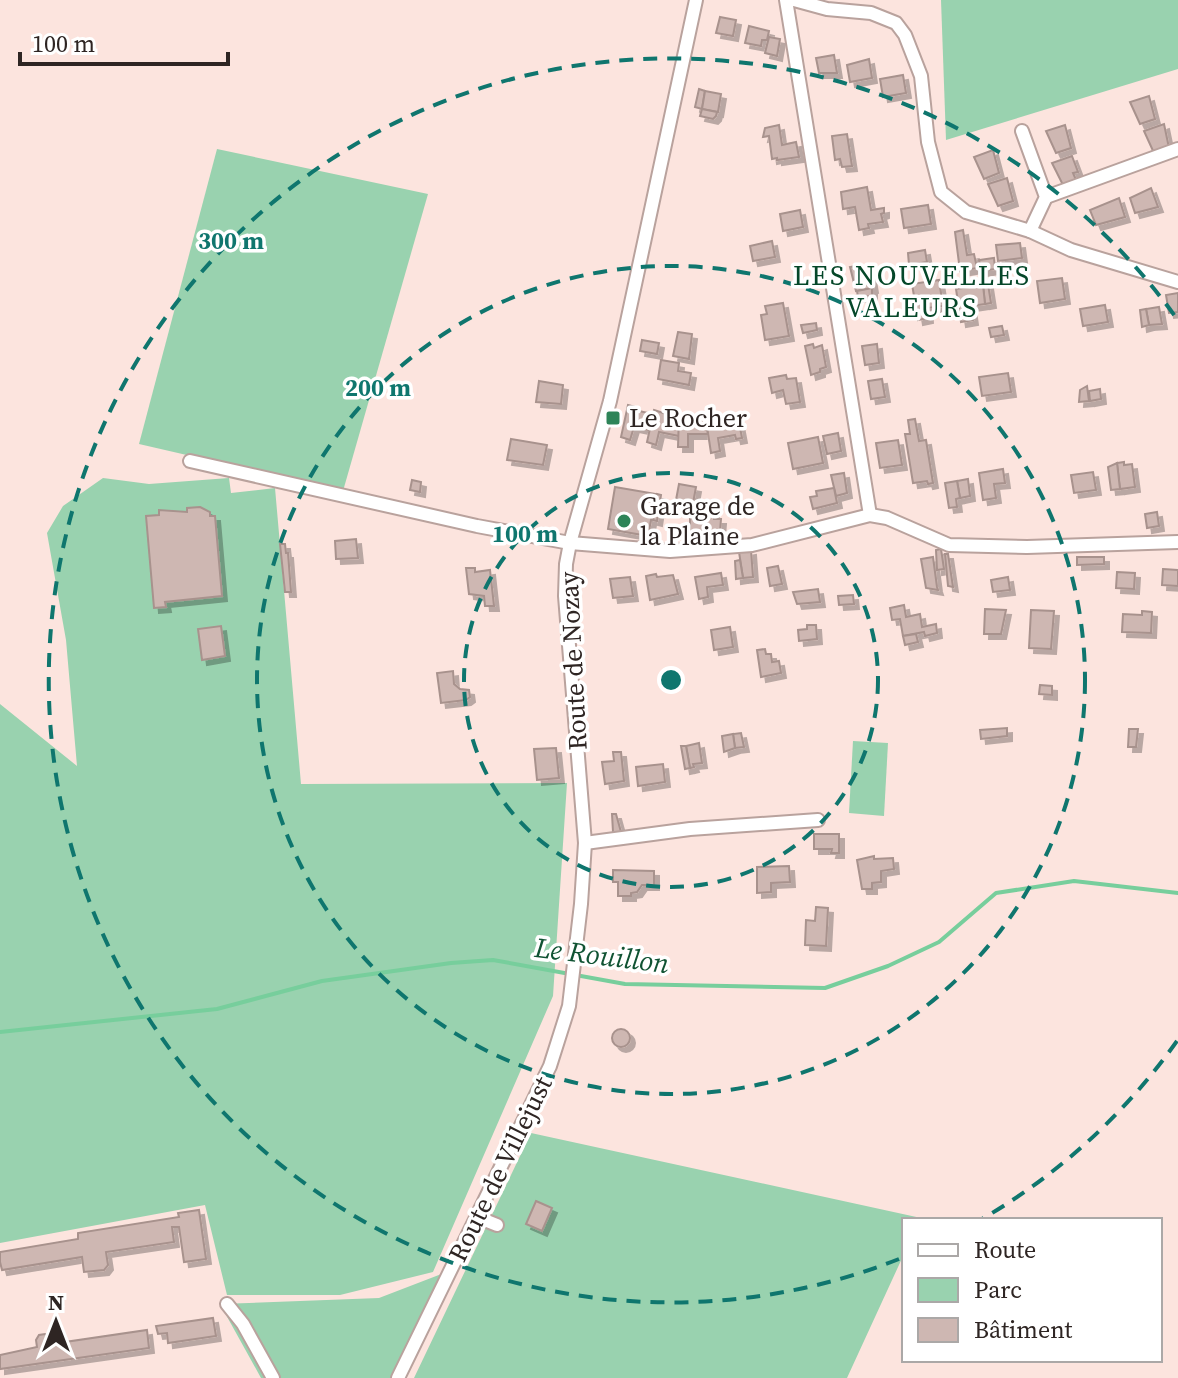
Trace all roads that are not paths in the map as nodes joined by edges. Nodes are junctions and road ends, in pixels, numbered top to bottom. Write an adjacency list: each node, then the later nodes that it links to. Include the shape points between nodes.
1 (696, 0): 12 (street, Route de Nozay, via 610,401)
2 (786, 0): 10 (street)
3 (794, 0): 7 (street, via 871,13 896,23 921,76 928,142 941,192 966,212)
4 (1022, 131): 6 (street)
5 (1178, 149): 6 (street)
6 (1046, 197): 7 (street)
7 (1030, 231): 8 (street, via 1071,250)
8 (1178, 282)
9 (190, 461): 12 (street, via 398,510)
10 (870, 515): 11 (street, via 949,545); 12 (street, via 752,545 670,551)
11 (1178, 542)
12 (570, 543): 14 (street, Route de Nozay, via 565,596)
13 (818, 820): 14 (street)
14 (585, 843): 15 (street, Route de Nozay)
15 (576, 952): 16 (street, Route de Villejust, via 569,1006 550,1066)
16 (477, 1217): 17 (street); 20 (street, Route de Villejust)
17 (497, 1225)
18 (227, 1304): 19 (street)
19 (273, 1378)
20 (398, 1378)

